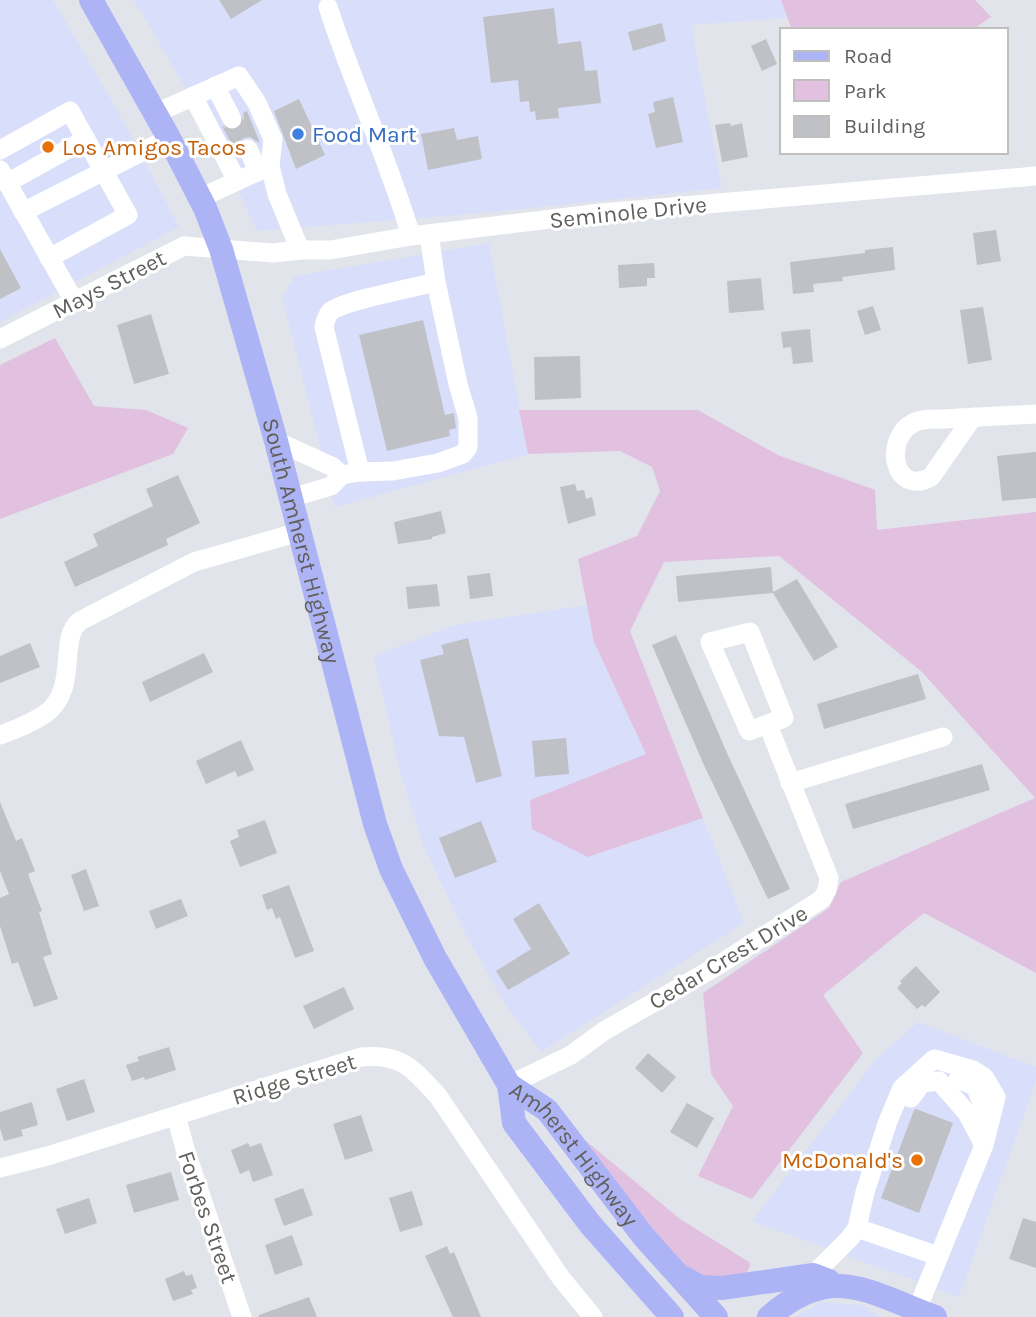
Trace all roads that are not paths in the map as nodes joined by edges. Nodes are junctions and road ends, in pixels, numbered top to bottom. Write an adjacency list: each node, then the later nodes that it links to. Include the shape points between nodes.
1 (91, 0): 5 (main road, South Amherst Highway)
2 (328, 7): 18 (street, via 396,185)
3 (215, 86): 4 (street); 6 (street); 11 (street, via 239,75 257,103 273,139)
4 (193, 96): 5 (street); 15 (street)
5 (156, 113): 7 (main road, South Amherst Highway)
6 (232, 119)
7 (169, 138): 12 (street); 16 (main road, South Amherst Highway)
8 (86, 139): 10 (street, via 70,111); 12 (street); 13 (street)
9 (248, 149): 11 (street)
10 (0, 150)
11 (264, 168): 15 (street); 20 (street)
12 (104, 171): 17 (street); 21 (street, via 128,215)
13 (3, 176): 17 (street)
14 (1036, 176): 18 (street, Seminole Drive, via 607,213)
15 (237, 181): 16 (street)
16 (200, 198): 19 (main road, South Amherst Highway)
17 (23, 212): 21 (street)
18 (420, 235): 20 (street, Seminole Drive, via 330,250); 22 (street)
19 (221, 249): 20 (street, Seminole Drive); 23 (street, Mays Street, via 184,247); 27 (main road, South Amherst Highway)
20 (300, 250)
21 (49, 258): 23 (street)
22 (436, 282): 28 (street, via 328,314 324,327); 28 (street, via 468,418 468,447 463,454 438,463)
23 (74, 302): 24 (street, Mays Street)
24 (0, 339)
25 (1036, 414): 26 (street)
26 (973, 417)
27 (276, 441): 28 (street); 29 (main road, South Amherst Highway)
28 (351, 473): 29 (street, via 331,486)
29 (291, 498): 30 (main road, South Amherst Highway)
30 (299, 531): 32 (street, via 194,562 80,621 71,634 65,685 57,701 45,714); 35 (main road, South Amherst Highway, via 375,824 391,869 435,958)
31 (768, 725): 31 (street, via 749,731 710,642 750,632 784,718); 34 (street, Cedar Crest Drive)
32 (0, 735)
33 (943, 737): 34 (street)
34 (790, 783): 35 (street, Cedar Crest Drive, via 829,878 822,899 571,1055)
35 (509, 1085): 42 (main road, Amherst Highway, via 547,1110); 47 (main road, Amherst Highway, via 514,1123 590,1224)
36 (176, 1116): 38 (street, Ridge Street); 45 (street, Forbes Street); 46 (street, Ridge Street, via 361,1057 400,1061 438,1096 561,1278)
37 (980, 1138): 39 (street, via 967,1113 939,1081 922,1083 910,1099 877,1194); 39 (street, via 996,1097 984,1077 973,1070 934,1059 902,1088); 41 (street)
38 (0, 1168)
39 (862, 1206): 40 (street)
40 (857, 1228): 41 (street); 43 (street)
41 (938, 1256): 44 (street)
42 (674, 1271): 43 (main road, via 700,1287); 48 (main road, Amherst Highway)
43 (811, 1282): 44 (main road, via 858,1287); 49 (main road)
44 (926, 1314)
45 (242, 1317)
46 (593, 1317)
47 (671, 1317)
48 (716, 1317)
49 (769, 1317)

